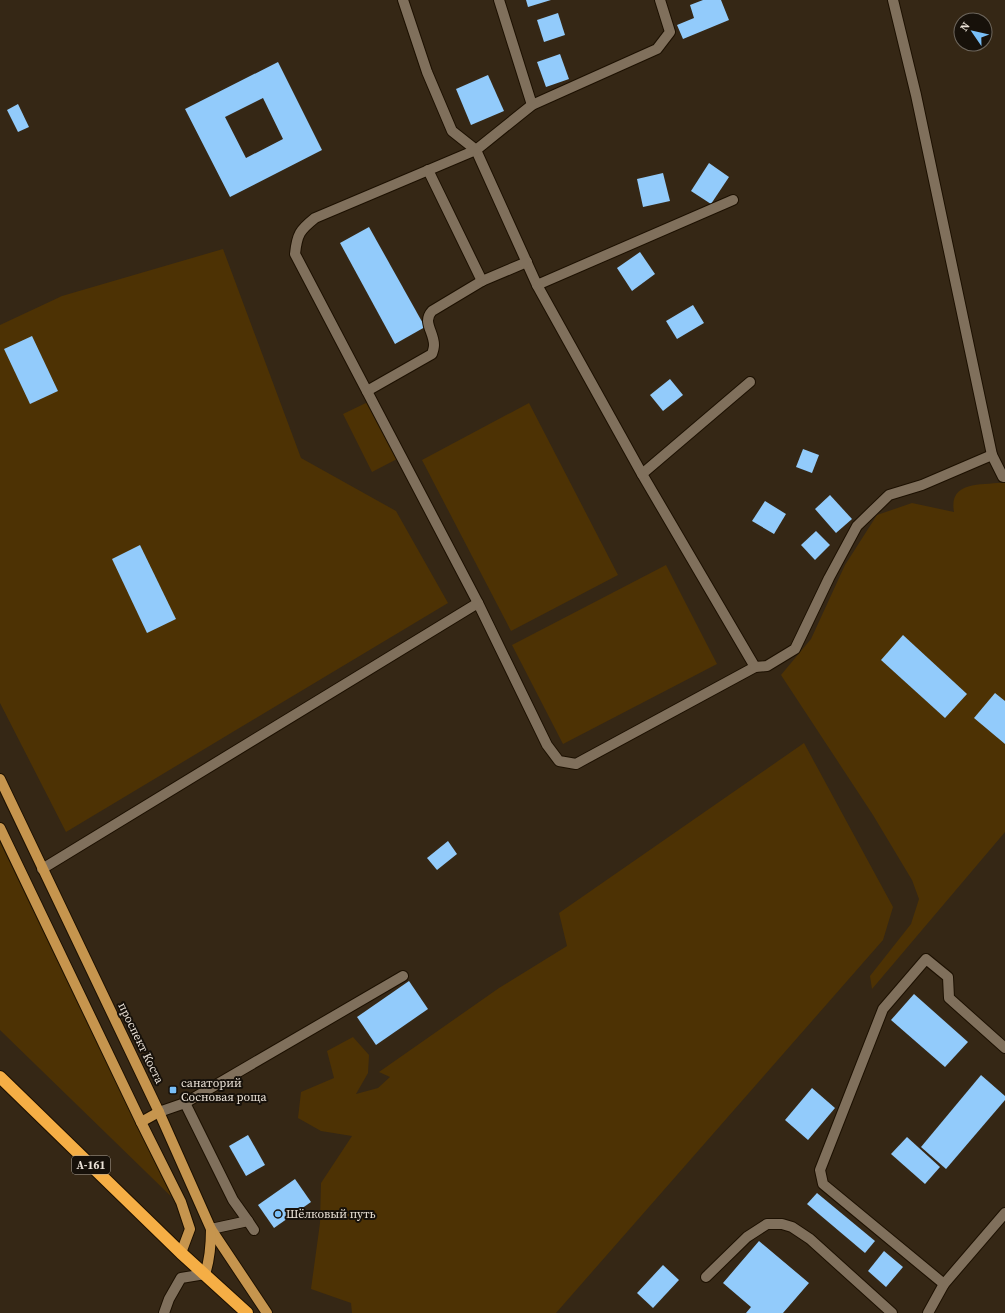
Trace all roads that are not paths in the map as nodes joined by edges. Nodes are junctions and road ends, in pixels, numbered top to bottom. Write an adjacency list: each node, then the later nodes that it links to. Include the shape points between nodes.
1 (403, 0): 6 (street, via 427,72 452,131)
2 (500, 0): 5 (street)
3 (660, 0): 5 (street, via 670,32 657,49)
4 (893, 0): 14 (street, via 916,95)
5 (532, 105): 6 (street)
6 (476, 150): 7 (street); 9 (street)
7 (428, 170): 10 (street); 13 (street, via 315,218 302,228 296,241 295,254)
8 (733, 200): 11 (street)
9 (526, 262): 10 (street); 11 (street)
10 (482, 281): 13 (street, via 429,315 428,325 434,345 432,354)
11 (537, 285): 15 (street)
12 (750, 382): 15 (street)
13 (368, 391): 17 (street)
14 (992, 455): 16 (street); 18 (street, via 922,485 889,495 858,526 829,578 795,649 767,666)
15 (642, 474): 18 (street)
16 (1005, 477)
17 (478, 603): 18 (street, via 547,745 559,761 576,764); 21 (street)
18 (754, 668)
19 (0, 779): 21 (main road, проспект Коста)
20 (0, 828): 27 (main road)
21 (42, 869): 26 (main road, проспект Коста)
22 (403, 976): 25 (street)
23 (1005, 1048): 35 (street, via 948,998 948,977 926,959 883,1009 820,1170 823,1184)
24 (0, 1077): 32 (highway, А-161)
25 (185, 1103): 26 (street); 29 (street, via 233,1200)
26 (159, 1112): 27 (main road); 30 (main road, проспект Коста)
27 (141, 1122): 32 (main road, via 181,1202 190,1229)
28 (1005, 1213): 35 (street)
29 (248, 1221): 30 (street); 31 (street)
30 (211, 1229): 33 (main road, via 209,1261); 38 (main road, проспект Коста)
31 (254, 1230)
32 (181, 1253): 33 (highway, А-161)
33 (205, 1274): 36 (street, via 181,1278); 37 (highway, А-161)
34 (706, 1277): 39 (street, via 747,1237 767,1224 782,1224 792,1227 810,1239)
35 (944, 1284): 40 (street)
36 (164, 1313)
37 (247, 1313)
38 (267, 1313)
39 (892, 1313)
40 (928, 1313)

